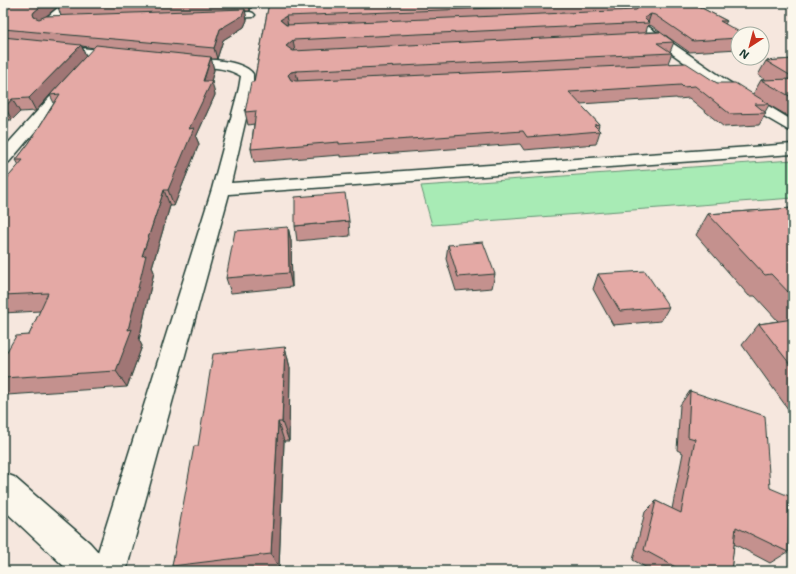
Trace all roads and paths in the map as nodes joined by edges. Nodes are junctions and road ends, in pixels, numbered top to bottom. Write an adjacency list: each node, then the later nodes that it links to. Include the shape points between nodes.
1 (70, 3): 7 (street)
2 (606, 3): 5 (street)
3 (250, 15): 4 (street)
4 (203, 17)
5 (630, 17): 6 (street); 9 (street)
6 (606, 18)
7 (47, 22): 8 (street); 11 (street)
8 (62, 22)
9 (659, 38): 10 (street); 15 (street)
10 (643, 39)
11 (12, 44): 14 (street)
12 (135, 57): 14 (street)
13 (166, 60): 20 (street, via 228,66 247,74 246,88)
14 (88, 62): 19 (street)
15 (700, 68): 16 (street); 17 (street, via 770,115)
16 (653, 70)
17 (793, 127)
18 (793, 149): 20 (street)
19 (3, 159)
20 (220, 189): 23 (street)
21 (3, 488): 22 (street, via 78,555)
22 (91, 571)
23 (109, 571)

